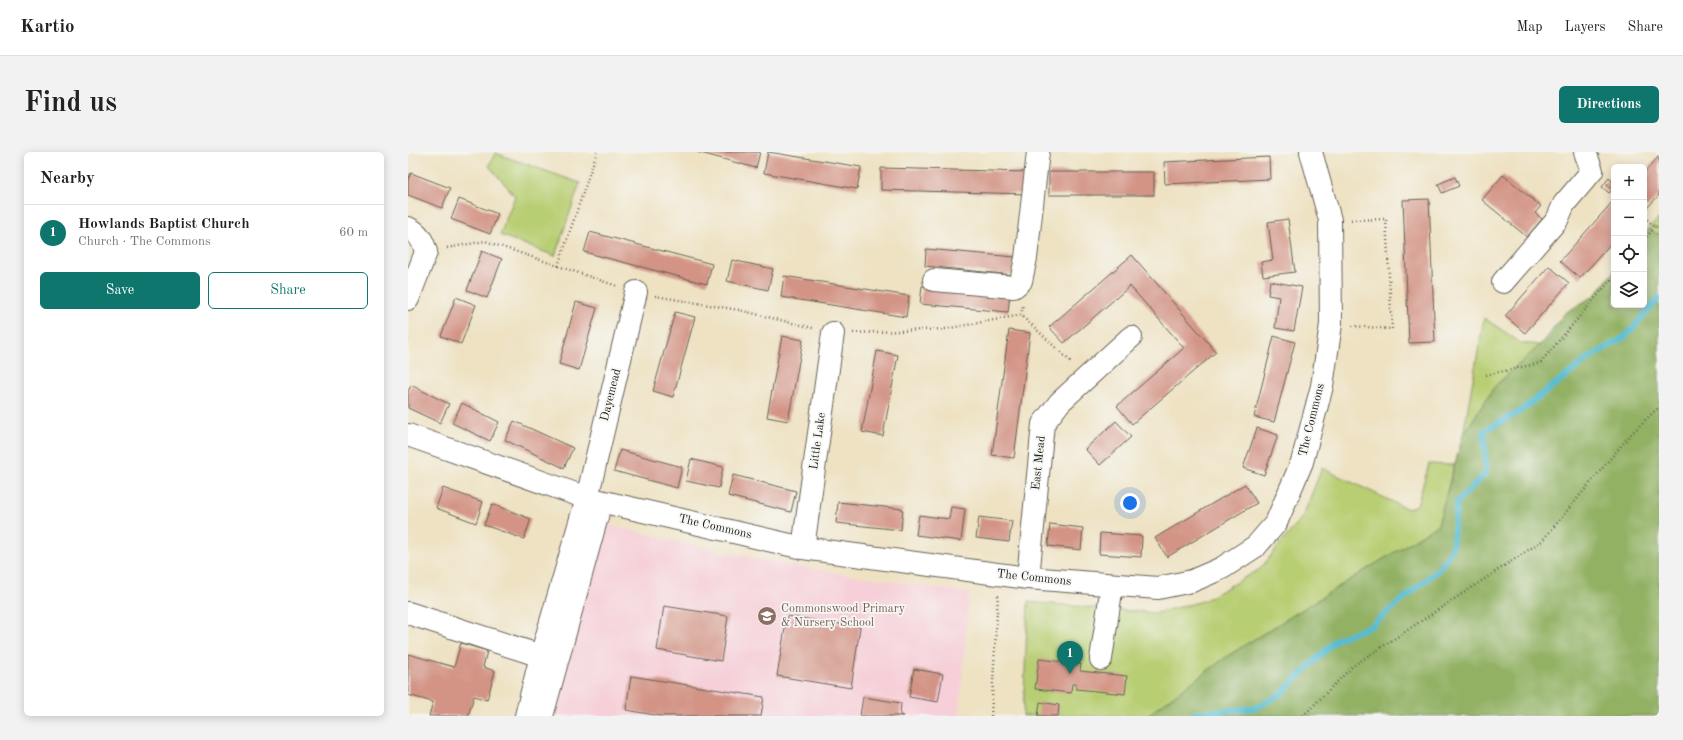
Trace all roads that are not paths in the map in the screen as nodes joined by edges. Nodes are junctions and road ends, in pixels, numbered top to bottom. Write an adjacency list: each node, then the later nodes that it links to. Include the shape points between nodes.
1 (1038, 152): 5 (street, via 1021,281 1014,287)
2 (1311, 152): 15 (street, The Commons, via 1330,220 1331,324 1322,386 1304,454 1276,523 1256,546 1222,568 1192,581 1158,588)
3 (1584, 152): 6 (street, via 1592,171 1564,204 1557,220)
4 (408, 228): 8 (street, via 422,240 426,252)
5 (934, 280)
6 (1503, 282)
7 (636, 292): 12 (street, Dayemead)
8 (408, 298)
9 (833, 333): 13 (street, Little Lake)
10 (1131, 337): 14 (street, East Mead, via 1060,402 1044,424)
11 (408, 435): 12 (street, The Commons)
12 (594, 499): 13 (street, The Commons); 17 (street); 20 (street)
13 (803, 548): 14 (street, The Commons)
14 (1028, 578): 15 (street, The Commons)
15 (1112, 584): 18 (street)
16 (408, 613): 17 (street)
17 (541, 656): 19 (street)
18 (1101, 659)
19 (526, 716)
20 (542, 716)

